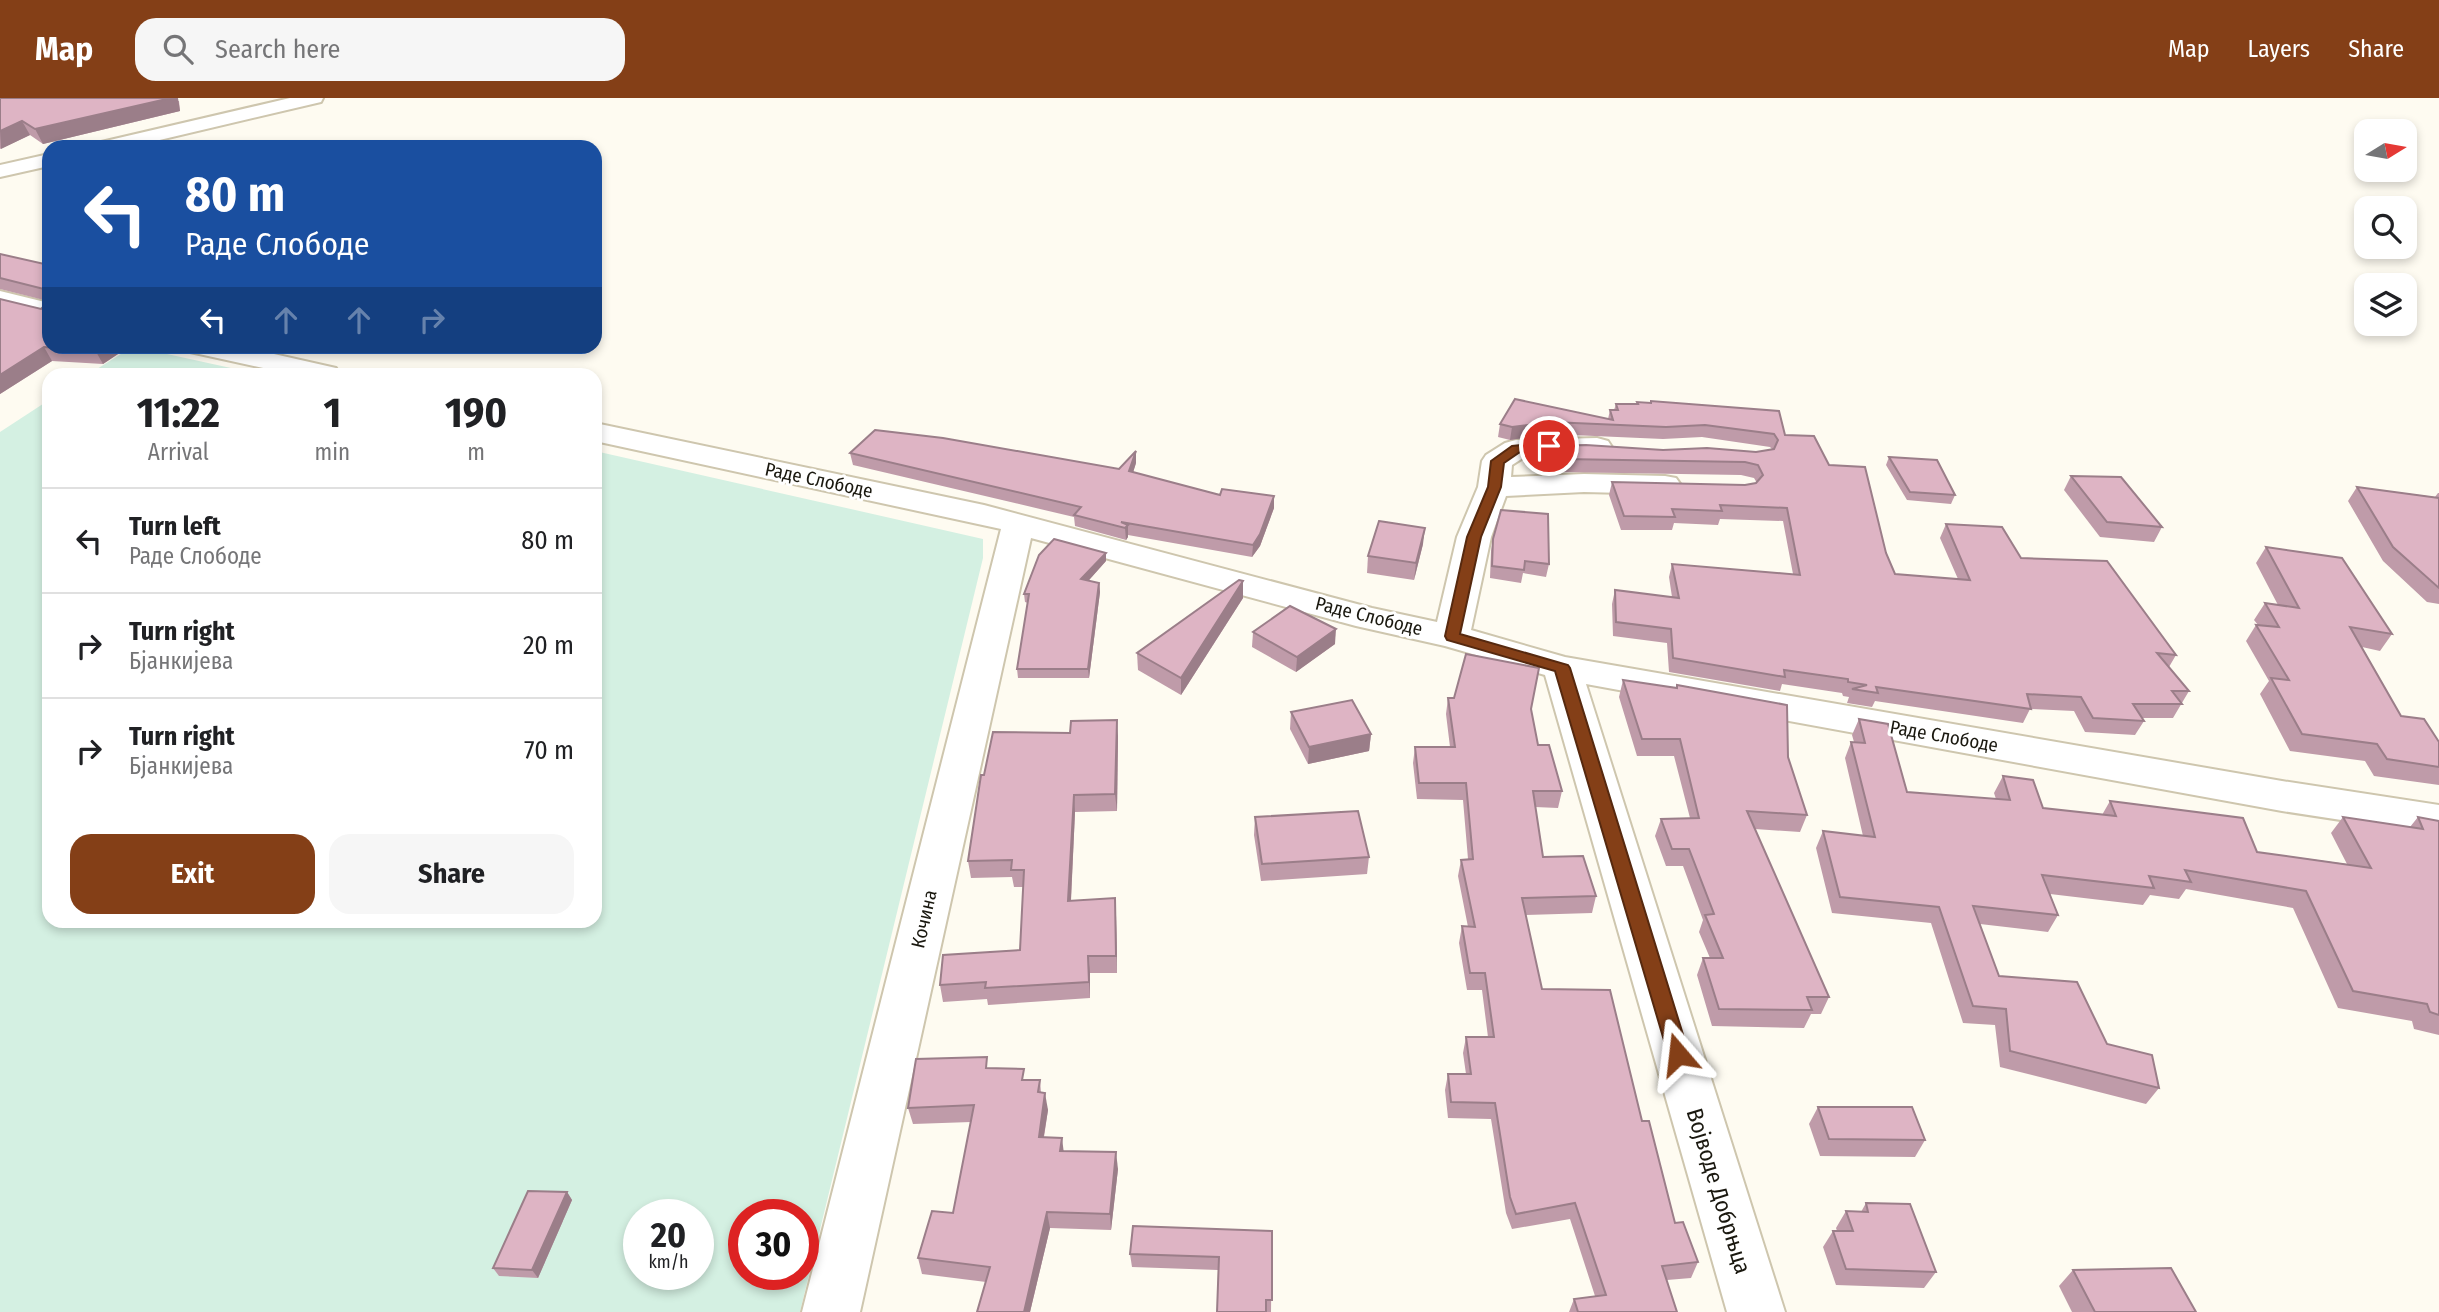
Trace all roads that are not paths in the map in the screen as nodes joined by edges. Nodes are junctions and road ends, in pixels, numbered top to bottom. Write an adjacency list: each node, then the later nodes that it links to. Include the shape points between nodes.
1 (314, 98): 2 (street)
2 (134, 140)
3 (42, 162): 4 (street)
4 (0, 171)
5 (0, 299): 6 (street)
6 (42, 309)
7 (235, 354): 8 (street)
8 (299, 368)
9 (602, 433): 13 (street, Раде Слободе)
10 (1627, 448): 12 (street, via 1516,449 1497,461)
11 (1689, 486): 12 (street, via 1584,483)
12 (1494, 487): 14 (street, via 1474,537)
13 (1018, 525): 14 (street, Раде Слободе); 17 (street, Кочина)
14 (1452, 636): 15 (street, Раде Слободе)
15 (1562, 668): 16 (street, Раде Слободе); 18 (street, Војводе Добрњца)
16 (2439, 820)
17 (831, 1312)
18 (1756, 1312)

